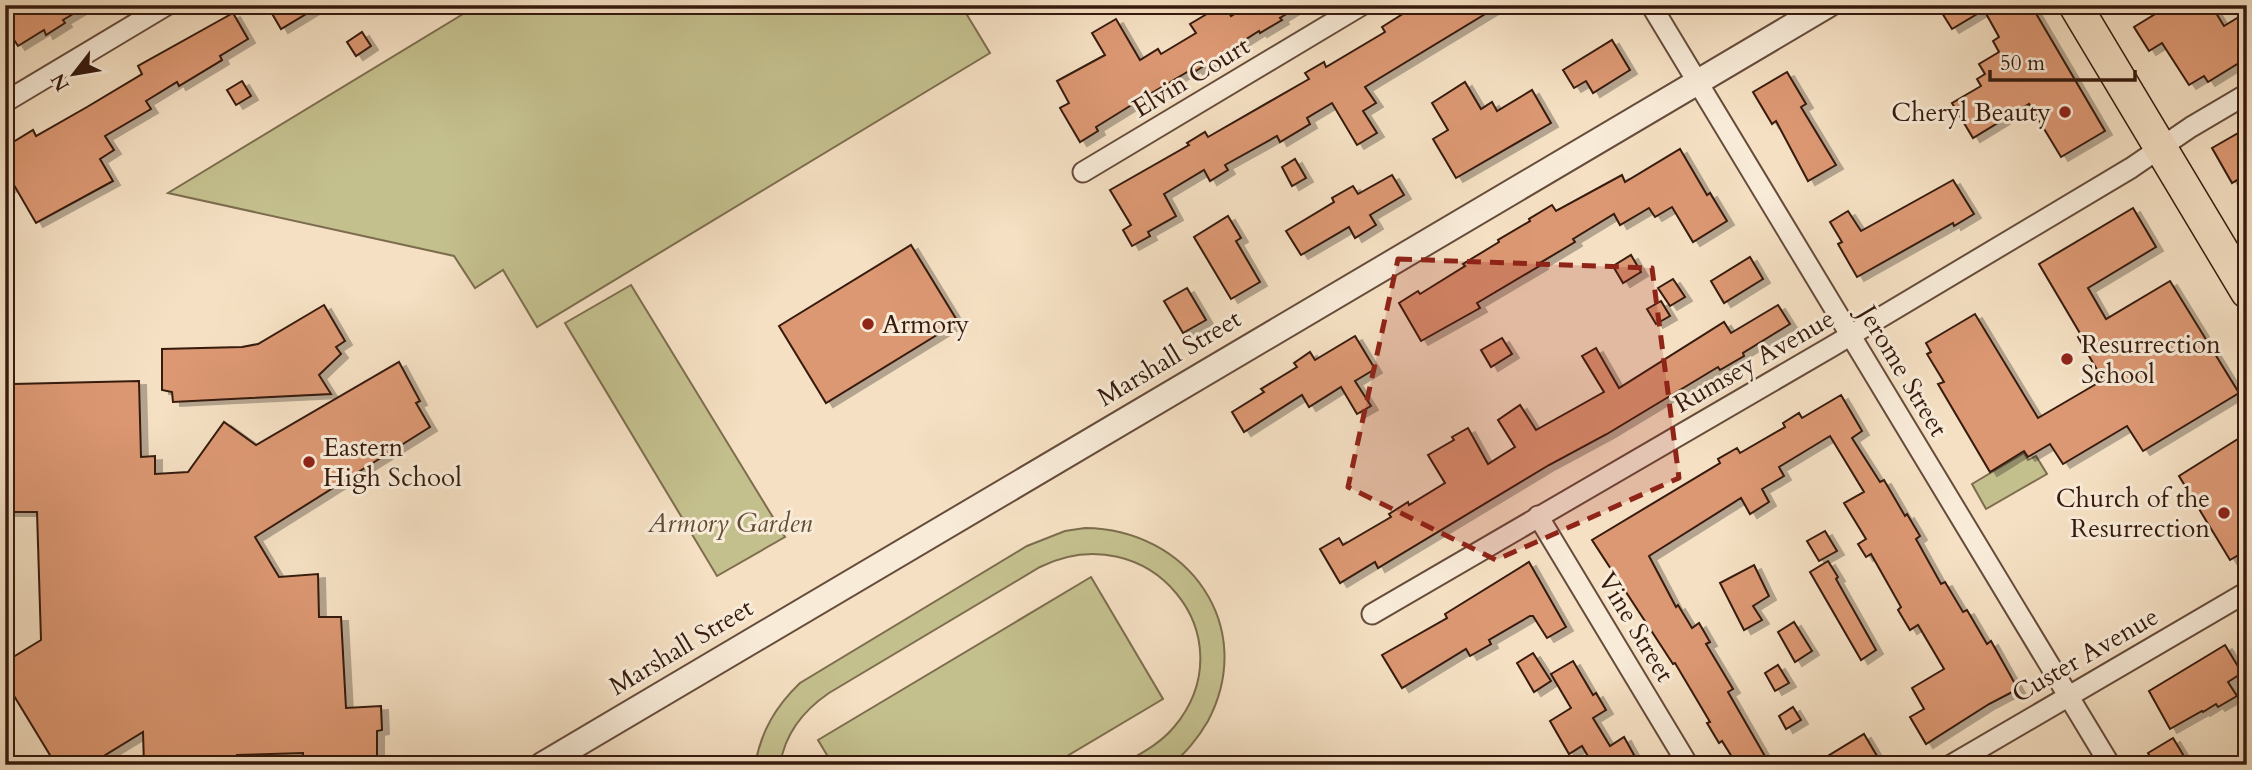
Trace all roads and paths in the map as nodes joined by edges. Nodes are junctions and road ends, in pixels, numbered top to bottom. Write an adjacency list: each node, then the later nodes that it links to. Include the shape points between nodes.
1 (167, 5): 8 (street)
2 (1362, 5): 10 (street, Elvin Court)
3 (1651, 5): 6 (street, Jerome Street)
4 (1828, 5): 6 (street, Marshall Street)
5 (2075, 5): 9 (main road)
6 (1697, 82): 12 (street, Jerome Street); 17 (street, Marshall Street)
7 (2247, 94): 9 (street, Rumsey Avenue)
8 (5, 102)
9 (2160, 148): 11 (main road); 12 (street, Rumsey Avenue)
10 (1083, 172)
11 (2247, 292)
12 (1850, 335): 13 (street, Rumsey Avenue); 16 (street, Jerome Street)
13 (1538, 516): 15 (street, Rumsey Avenue); 18 (street, Vine Street)
14 (2247, 592): 16 (street, Custer Avenue)
15 (1372, 614)
16 (2069, 695): 19 (street, Custer Avenue); 20 (street, Jerome Street)
17 (542, 765)
18 (1688, 765)
19 (1951, 765)
20 (2110, 765)

